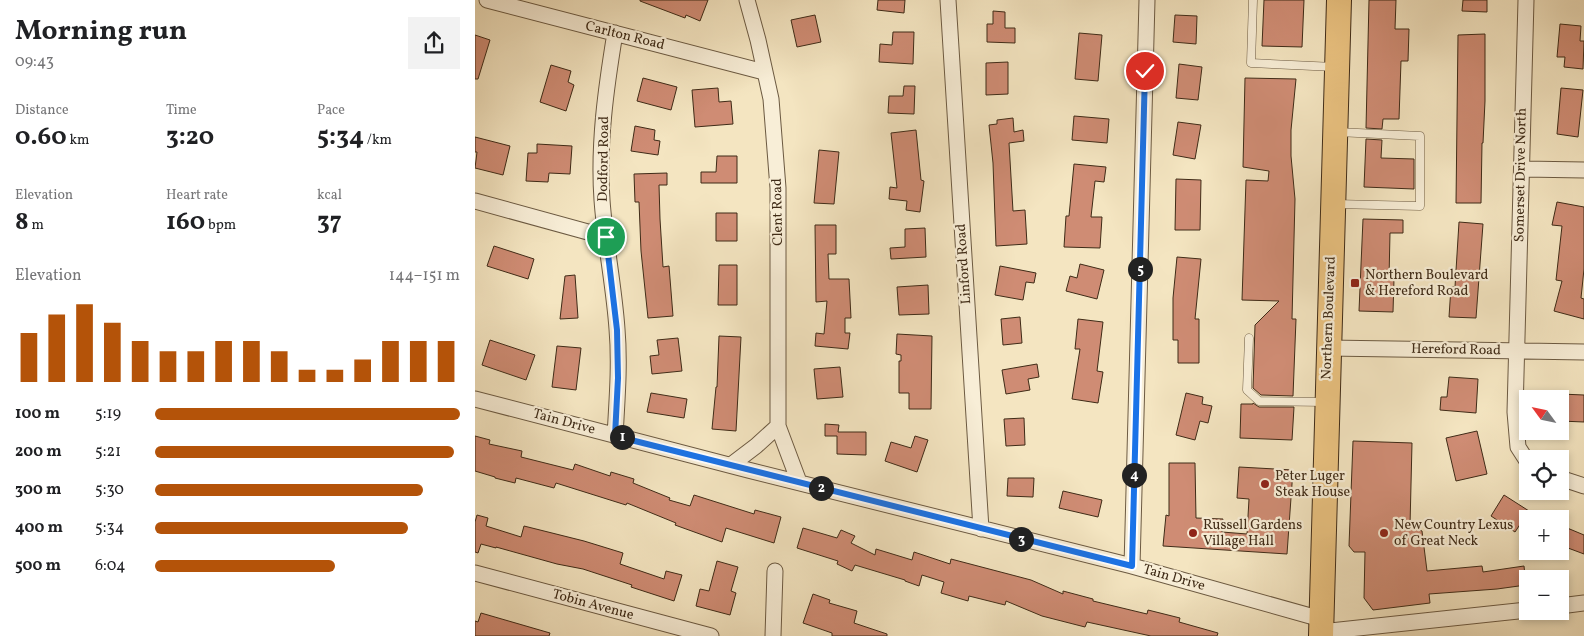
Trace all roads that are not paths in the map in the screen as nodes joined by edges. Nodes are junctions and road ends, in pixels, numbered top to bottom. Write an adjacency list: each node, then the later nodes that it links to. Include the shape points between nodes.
1 (487, 0): 8 (street, Carlton Road)
2 (747, 0): 10 (street, Clent Road)
3 (948, 0): 30 (street, Linford Road)
4 (1147, 0): 31 (street)
5 (1253, 0): 9 (lane, via 1251,64)
6 (1339, 0): 9 (main road, Northern Boulevard)
7 (1526, 0): 12 (street, Somerset Drive North)
8 (615, 33): 10 (street, Carlton Road); 16 (street, Dodford Road, via 601,142)
9 (1337, 67): 11 (main road, Northern Boulevard)
10 (764, 72): 23 (street, Clent Road, via 771,99 778,188)
11 (1335, 132): 15 (main road, Northern Boulevard); 15 (lane, via 1420,136 1420,206)
12 (1521, 169): 13 (street); 19 (street, Somerset Drive North)
13 (1584, 170)
14 (475, 202): 16 (street)
15 (1333, 204): 18 (main road, Northern Boulevard)
16 (606, 237): 24 (street, Dodford Road, via 617,330)
17 (1249, 338): 22 (lane, via 1247,390 1259,401)
18 (1328, 348): 19 (street, Hereford Road); 22 (main road, Northern Boulevard)
19 (1517, 350): 20 (street, Hereford Road); 25 (street, Somerset Drive North, via 1515,412)
20 (1584, 352)
21 (475, 399): 24 (street, Tain Drive)
22 (1327, 402): 37 (main road, Northern Boulevard)
23 (778, 426): 26 (street); 28 (street, Clent Road)
24 (615, 436): 26 (street, Tain Drive)
25 (1520, 450)
26 (731, 465): 28 (street, Tain Drive)
27 (1569, 481): 29 (street)
28 (799, 482): 30 (street, Tain Drive)
29 (1584, 486)
30 (981, 529): 31 (street, Tain Drive)
31 (1132, 566): 37 (street, Tain Drive)
32 (775, 571): 40 (street)
33 (475, 573): 39 (street, Tobin Avenue)
34 (1584, 603): 35 (street)
35 (1569, 605)
36 (1519, 611): 38 (street)
37 (1321, 629): 38 (street)
38 (1362, 632)
39 (711, 636)
40 (773, 636)

